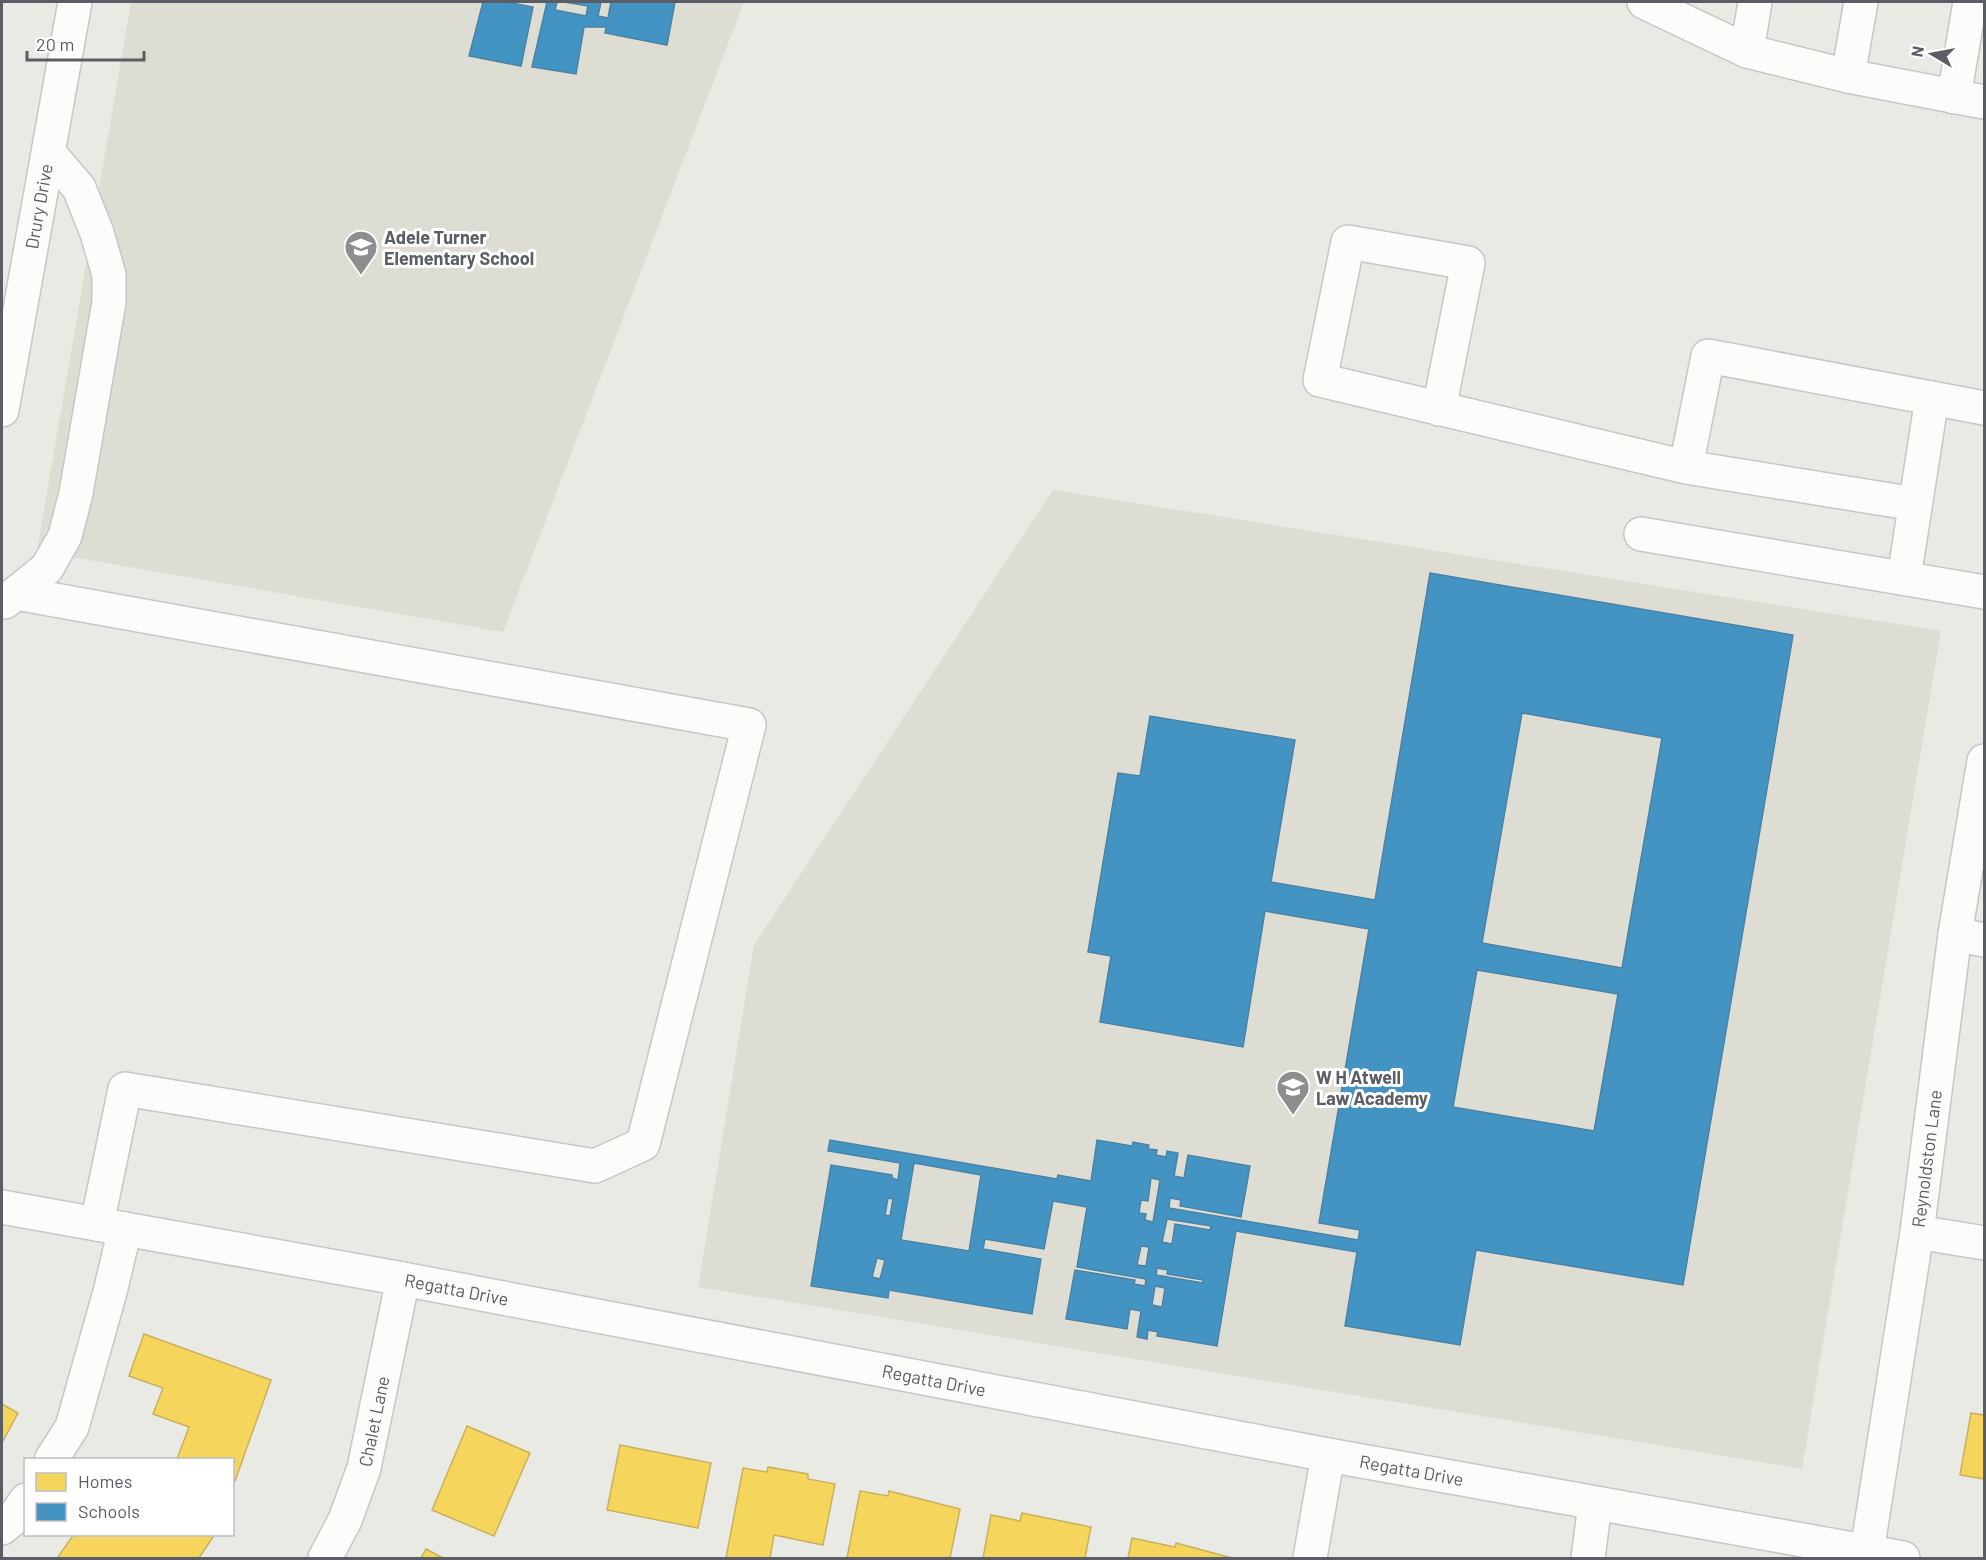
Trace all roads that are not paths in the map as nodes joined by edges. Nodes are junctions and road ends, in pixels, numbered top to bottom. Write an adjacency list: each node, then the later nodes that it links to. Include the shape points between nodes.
1 (75, 2): 9 (street, Drury Drive)
2 (1644, 2): 6 (street)
3 (1755, 2): 6 (street)
4 (1861, 2): 7 (street)
5 (1970, 2): 8 (street)
6 (1747, 51): 7 (street)
7 (1848, 76): 8 (street)
8 (1969, 99)
9 (48, 153): 13 (street, Drury Drive); 19 (street, via 79,188 109,275 109,302 65,536 47,568)
10 (1932, 398): 11 (street); 14 (street, via 1708,356); 15 (street)
11 (1984, 408)
12 (1439, 409): 12 (street, via 1320,380 1348,242 1468,263); 14 (street)
13 (2, 410)
14 (1686, 467): 15 (street)
15 (1916, 504): 17 (street)
16 (1641, 534): 17 (street)
17 (1904, 578): 18 (street)
18 (1984, 592)
19 (9, 599): 23 (street, via 749,725 643,1144 594,1166 125,1089)
20 (1984, 761): 21 (street, Reynoldston Lane)
21 (1970, 937): 24 (street, Reynoldston Lane)
22 (2, 1207): 23 (street, Regatta Drive)
23 (111, 1227): 26 (street, Regatta Drive); 28 (street, via 110,1292 72,1427)
24 (1917, 1232): 25 (street); 32 (street, Reynoldston Lane)
25 (1984, 1243)
26 (403, 1280): 27 (street, Regatta Drive); 33 (street, Chalet Lane, via 364,1468 345,1520)
27 (1328, 1455): 30 (street, Regatta Drive); 34 (street)
28 (52, 1458)
29 (24, 1503): 31 (street)
30 (1595, 1504): 32 (street, Regatta Drive); 35 (street)
31 (2, 1527)
32 (1866, 1556): 36 (street, Regatta Drive)
33 (325, 1558)
34 (1310, 1558)
35 (1588, 1558)
36 (1903, 1558)

